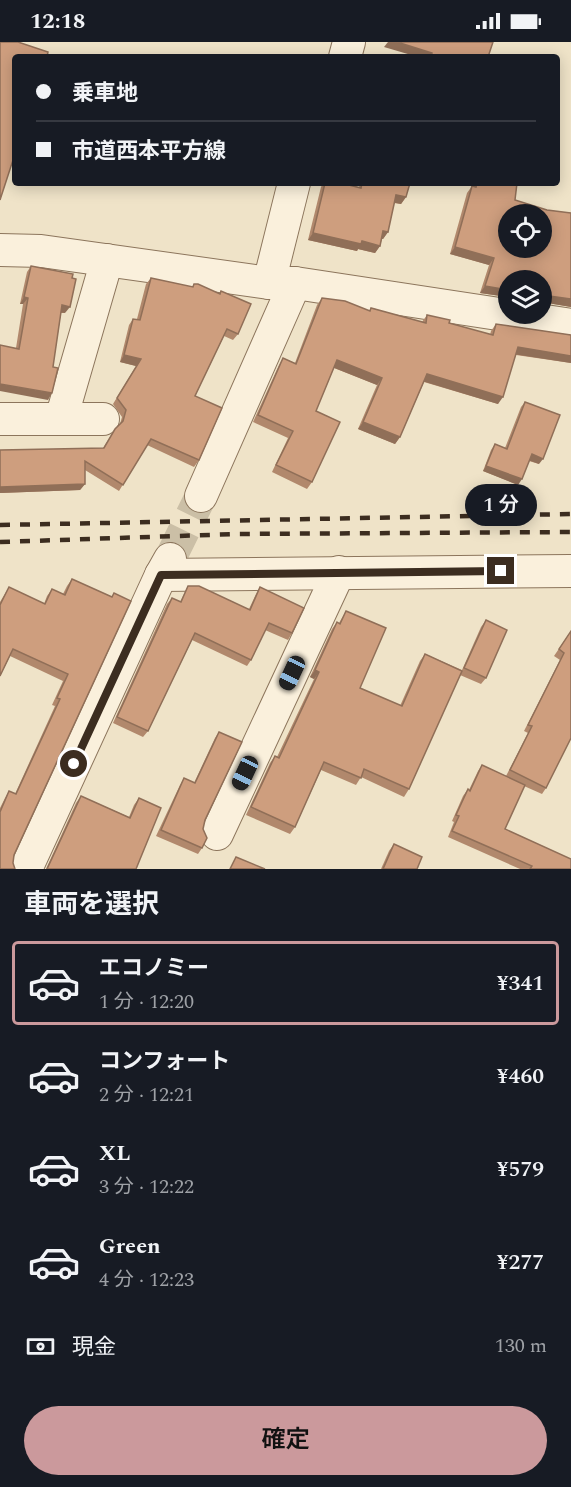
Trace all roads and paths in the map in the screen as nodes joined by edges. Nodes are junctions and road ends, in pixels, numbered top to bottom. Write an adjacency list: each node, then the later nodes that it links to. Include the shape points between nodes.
1 (294, 186): 4 (street)
2 (0, 250): 3 (street, via 40,251)
3 (107, 261): 4 (street); 7 (street)
4 (282, 283): 5 (street); 9 (street)
5 (571, 325)
6 (0, 419): 7 (street)
7 (61, 419): 8 (street)
8 (103, 419)
9 (201, 496)
10 (571, 571): 11 (street)
11 (339, 572): 12 (street); 13 (street, via 166,567)
12 (217, 834)
13 (26, 869)

